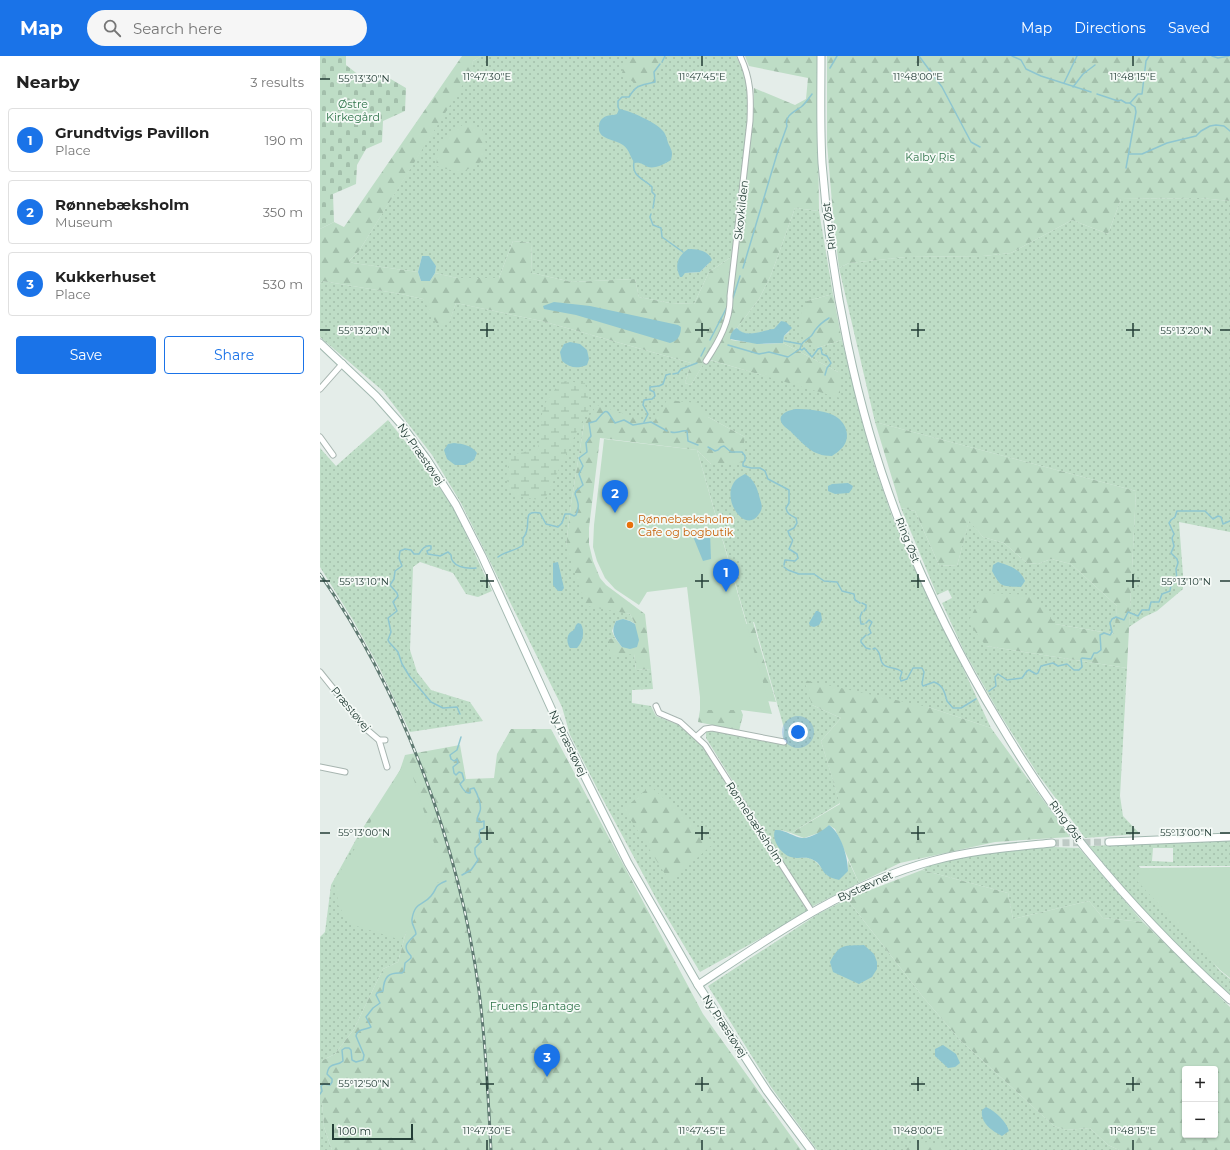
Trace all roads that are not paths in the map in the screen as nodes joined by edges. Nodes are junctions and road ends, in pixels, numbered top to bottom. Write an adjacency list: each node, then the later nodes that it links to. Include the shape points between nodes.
1 (740, 56): 4 (street, Skovkilden, via 749,79 750,121 730,306 728,319)
2 (821, 56): 23 (street, Ring Øst, via 822,161 839,299 851,358 877,457 899,520 925,582 986,701 1017,753 1055,808 1086,849 1134,904 1176,949)
3 (320, 343): 5 (street, Ny Præstøvej)
4 (706, 361)
5 (343, 363): 6 (street); 22 (street, Ny Præstøvej, via 400,423 456,505 587,782 628,863)
6 (320, 389)
7 (320, 437): 8 (street)
8 (333, 455)
9 (320, 672): 12 (street, Præstøvej, via 365,728)
10 (656, 706): 11 (street, Rønnebæksholm, via 662,715 680,722)
11 (696, 736): 14 (street, via 705,729 712,728); 21 (street, Rønnebæksholm, via 705,745)
12 (379, 740): 13 (street, Præstøvej); 15 (street)
13 (385, 740)
14 (784, 742)
15 (387, 766)
16 (320, 767): 17 (street)
17 (345, 772)
18 (1230, 837): 19 (street)
19 (1109, 842)
20 (1052, 843): 21 (street, Bystævnet, via 998,848 932,861 840,896)
21 (812, 912): 22 (street, Bystævnet)
22 (698, 985): 24 (street, Ny Præstøvej, via 767,1091)
23 (1230, 1000)
24 (811, 1150)

